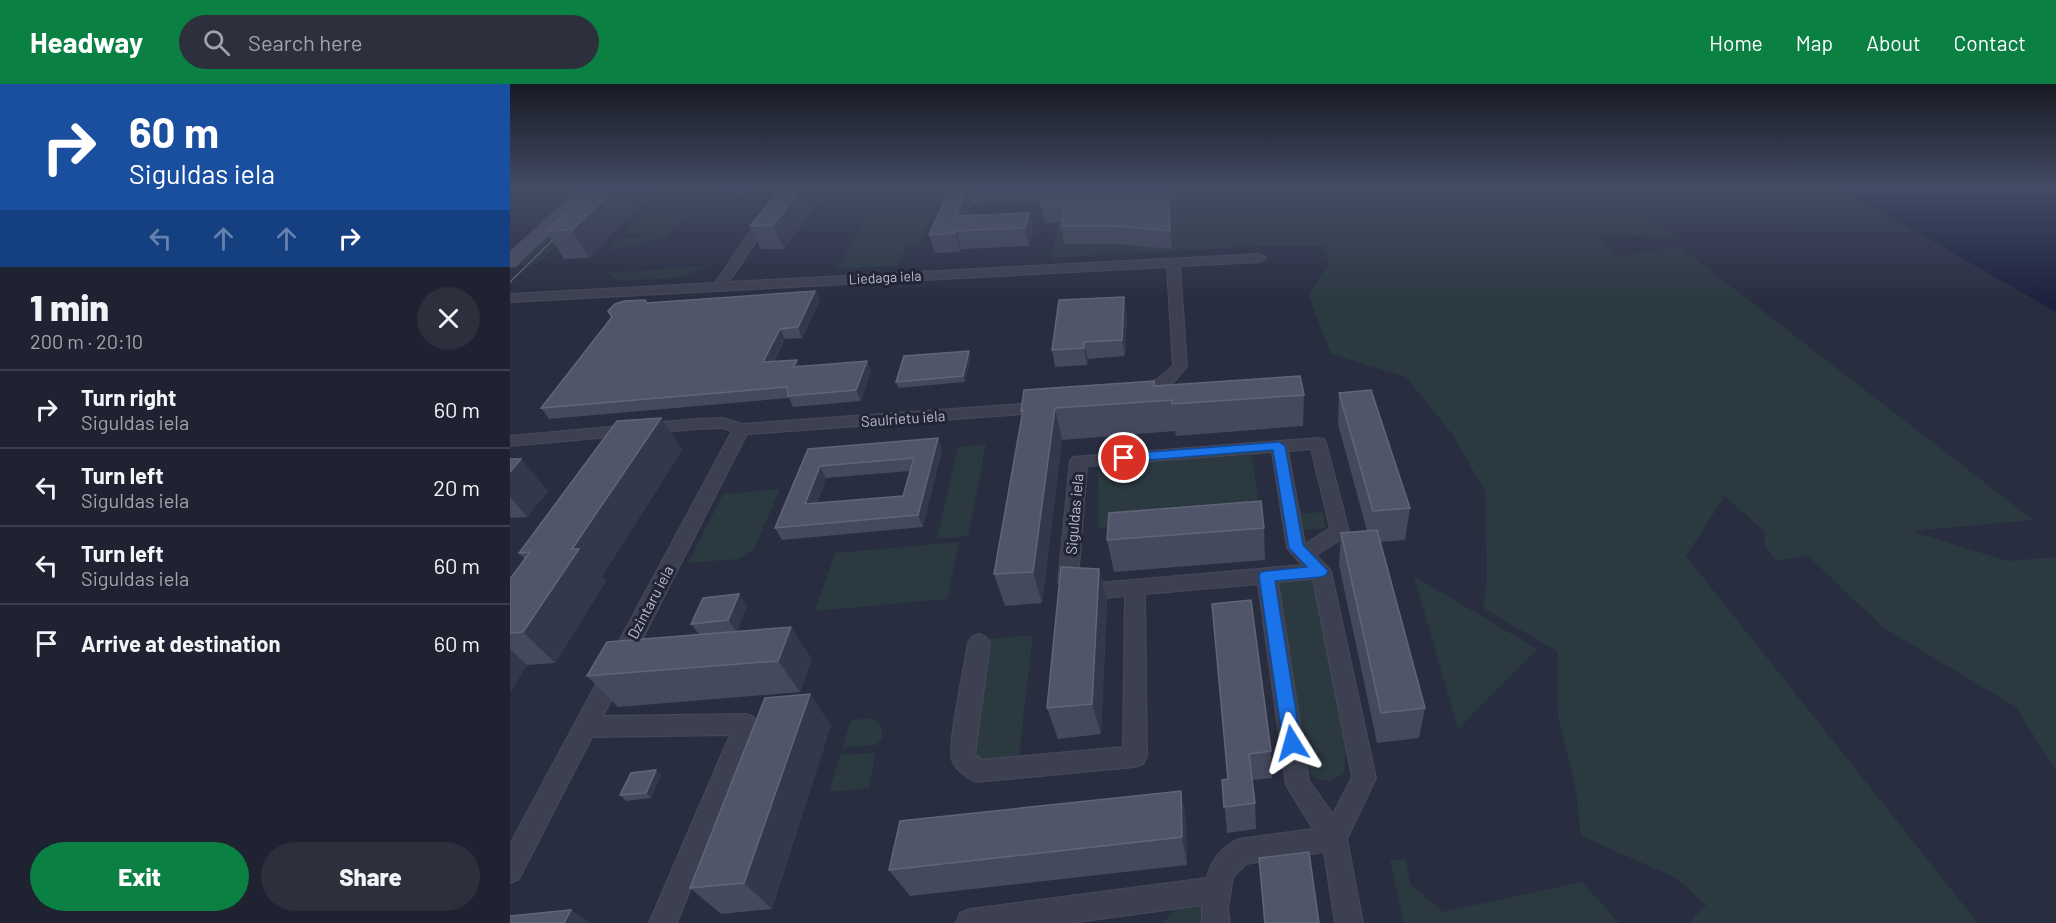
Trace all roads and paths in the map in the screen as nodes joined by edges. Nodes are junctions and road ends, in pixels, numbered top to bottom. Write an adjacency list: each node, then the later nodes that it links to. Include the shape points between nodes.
1 (547, 225): 3 (main road)
2 (762, 225): 6 (street)
3 (513, 256)
4 (1260, 258): 5 (street, Liedaga iela)
5 (1173, 262): 6 (street, Liedaga iela); 8 (street, via 1180,366 1163,384)
6 (720, 286): 7 (street, Liedaga iela)
7 (510, 298)
8 (1125, 392)
9 (1059, 397): 10 (street, Saulrietu iela, via 1039,399 1024,409)
10 (741, 429): 11 (street, Saulrietu iela, via 723,423 696,424); 18 (street, Dzintaru iela)
11 (510, 441)
12 (1279, 446): 13 (street, via 1291,526 1296,548); 13 (street, via 1318,443 1340,531); 16 (street, Siguldas iela, via 1078,461 1068,582 1083,592)
13 (1303, 554): 14 (street)
14 (1321, 571): 15 (street, Siguldas iela); 19 (street, via 1364,778)
15 (1267, 576): 16 (street, Siguldas iela); 19 (street, via 1298,785)
16 (1136, 587): 17 (street, via 1135,756 976,771 963,758)
17 (979, 643)
18 (583, 727): 20 (street, Dzintaru iela); 22 (street, via 746,724)
19 (1334, 837): 21 (street, via 1239,852 1221,871); 25 (street)
20 (510, 870)
21 (1218, 890): 23 (street); 24 (street)
22 (663, 923)
23 (970, 923)
24 (1216, 923)
25 (1349, 923)

